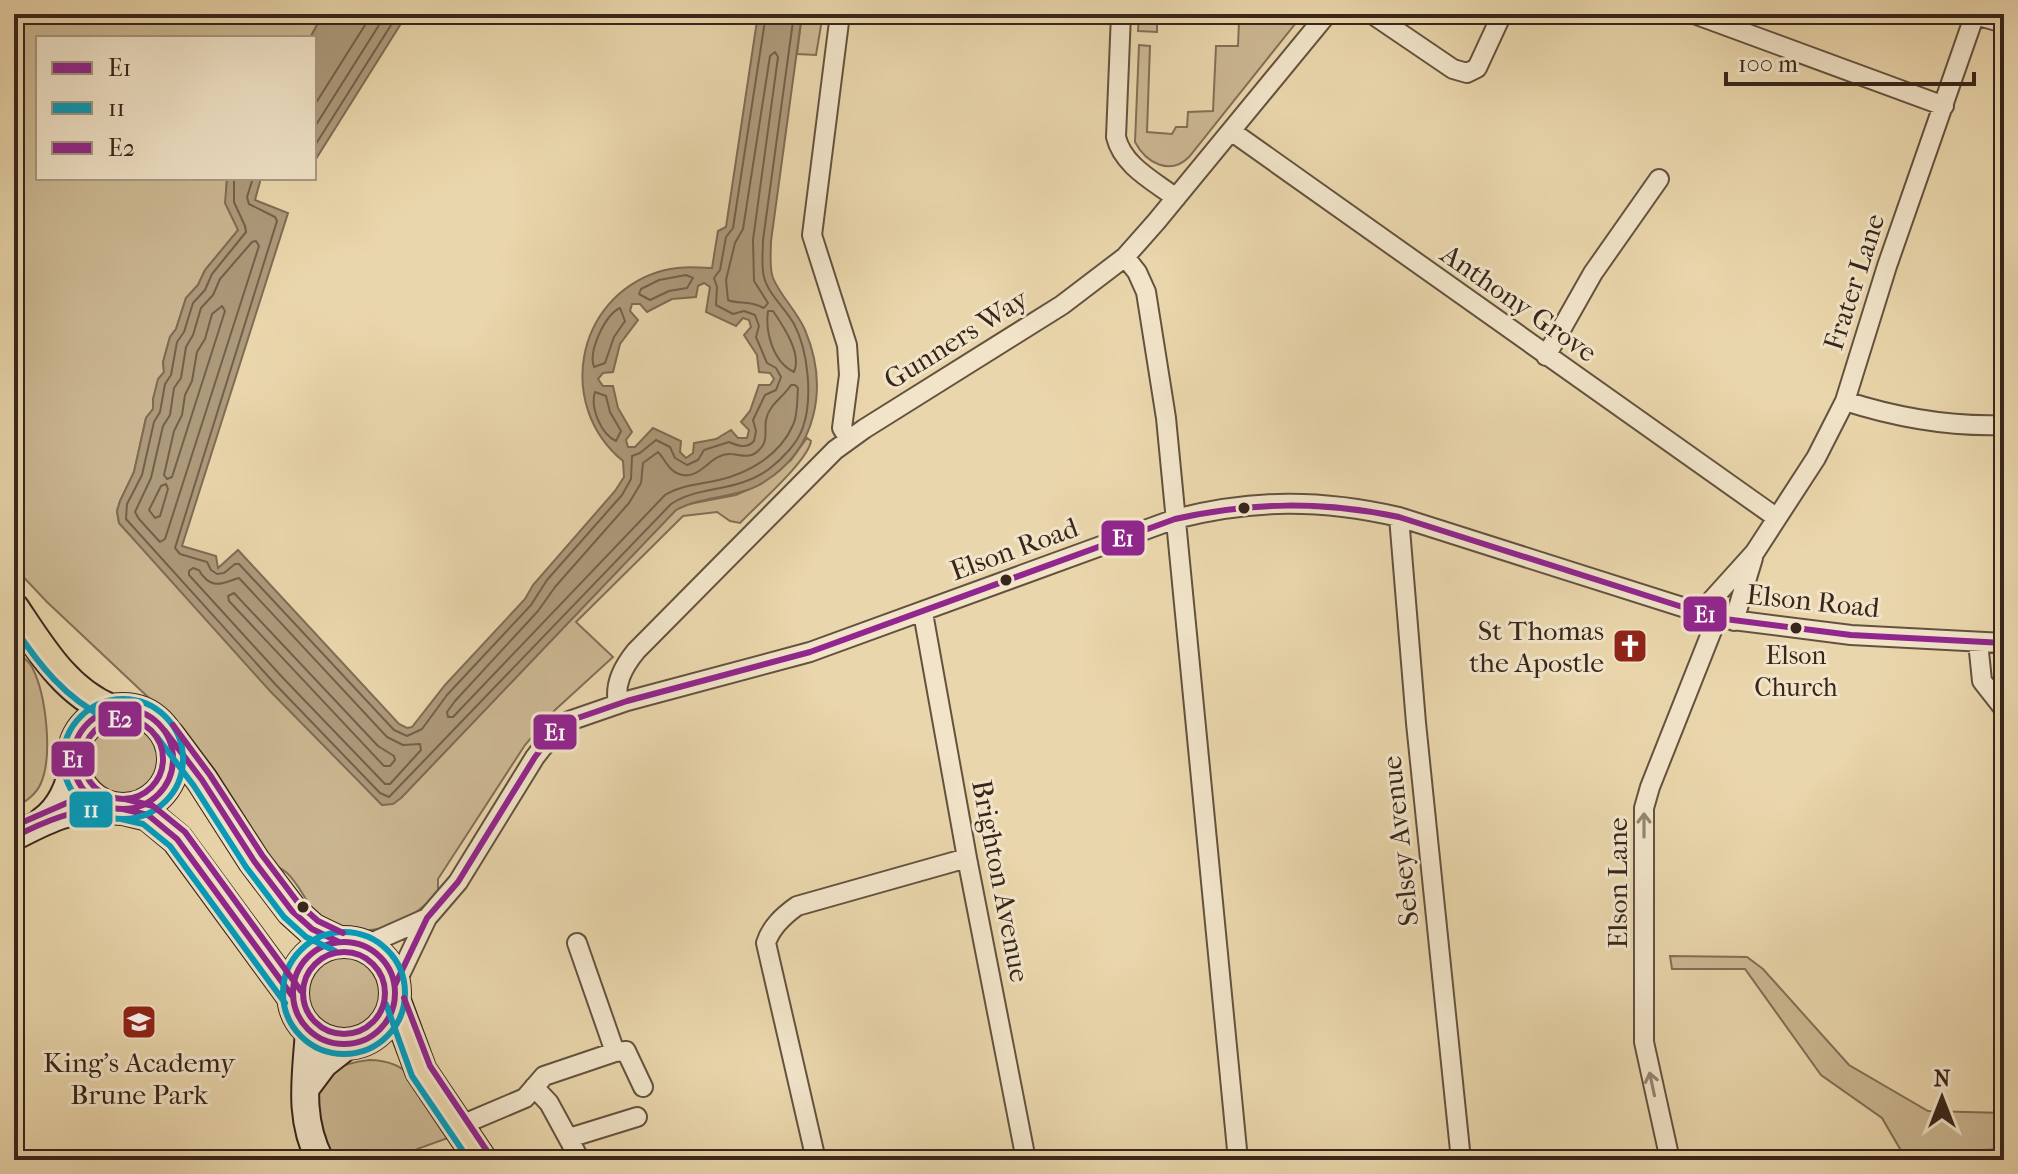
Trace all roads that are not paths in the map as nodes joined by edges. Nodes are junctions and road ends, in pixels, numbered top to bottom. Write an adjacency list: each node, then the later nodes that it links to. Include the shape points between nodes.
1 (840, 14): 17 (street, via 812,235 847,345 842,428)
2 (1121, 14): 12 (street, via 1119,149)
3 (1327, 14): 10 (street, Gunners Way)
4 (1372, 14): 5 (street, via 1467,73 1477,68)
5 (1502, 14)
6 (1694, 14): 9 (street)
7 (1975, 14): 8 (street); 9 (street, Frater Lane)
8 (2004, 23)
9 (1944, 106): 15 (street, Frater Lane)
10 (1231, 131): 12 (street, Gunners Way); 14 (street, Anthony Grove)
11 (1659, 179): 14 (street, via 1590,277)
12 (1176, 198): 13 (street, Gunners Way)
13 (1125, 257): 17 (street, Gunners Way, via 1052,312); 20 (street, via 1146,292)
14 (1546, 356): 19 (street, Anthony Grove)
15 (1845, 401): 16 (street, via 1930,423); 19 (street, Frater Lane)
16 (2004, 425)
17 (849, 439): 28 (street, Gunners Way, via 636,651 618,684)
18 (1399, 517): 20 (street, Elson Road, via 1354,506 1283,502); 24 (street, Elson Road); 58 (street, Selsey Avenue)
19 (1777, 518): 21 (street, Frater Lane)
20 (1175, 519): 23 (street, Elson Road); 57 (street)
21 (1755, 552): 24 (street, Frater Lane); 24 (street, Frater Lane)
22 (14, 609): 27 (main road)
23 (923, 613): 28 (street, Elson Road, via 810,652); 36 (street, Brighton Avenue)
24 (1717, 617): 25 (street, Elson Road, via 1851,635); 59 (street, Elson Lane, one-way to 24, via 1644,1042 1644,808)
25 (1978, 642): 26 (street, Elson Road); 29 (street, via 1982,681)
26 (2004, 643)
27 (45, 655): 30 (main road, via 76,689); 32 (main road, via 64,704)
28 (618, 704): 37 (street, Elson Road, via 574,718 548,740 458,882)
29 (2004, 709)
30 (111, 710): 31 (main road, via 141,712); 32 (main road, via 87,724)
31 (165, 731): 33 (main road, via 174,756 168,782 149,801); 39 (main road, via 292,911 312,929)
32 (73, 761): 33 (main road, via 85,791); 34 (street, via 65,792)
33 (117, 808): 34 (street, via 80,809); 41 (main road, via 148,815 177,839)
34 (40, 823): 35 (street)
35 (14, 837)
36 (967, 858): 55 (street, via 797,906 769,934 766,943); 56 (street, Brighton Avenue)
37 (427, 918): 39 (street, Elson Road); 40 (street, Elson Road)
38 (577, 943): 44 (street)
39 (352, 944): 40 (main road, via 379,955); 41 (main road, via 324,946 311,955 294,981)
40 (395, 993): 43 (main road, via 381,1029); 45 (main road)
41 (293, 997): 42 (main road)
42 (309, 1031): 43 (main road, via 321,1039); 48 (street)
43 (358, 1042): 45 (main road); 48 (street, via 324,1064)
44 (615, 1052): 46 (street, via 544,1076); 47 (street, via 626,1051)
45 (421, 1071): 50 (main road)
46 (534, 1087): 50 (street, via 525,1098); 51 (street)
47 (643, 1087)
48 (306, 1088): 52 (street, via 305,1119)
49 (637, 1117): 51 (street)
50 (459, 1126): 53 (main road)
51 (569, 1138): 54 (street)
52 (320, 1160)
53 (481, 1160)
54 (580, 1160)
55 (816, 1160)
56 (1026, 1160)
57 (1238, 1160)
58 (1461, 1160)
59 (1670, 1160)

